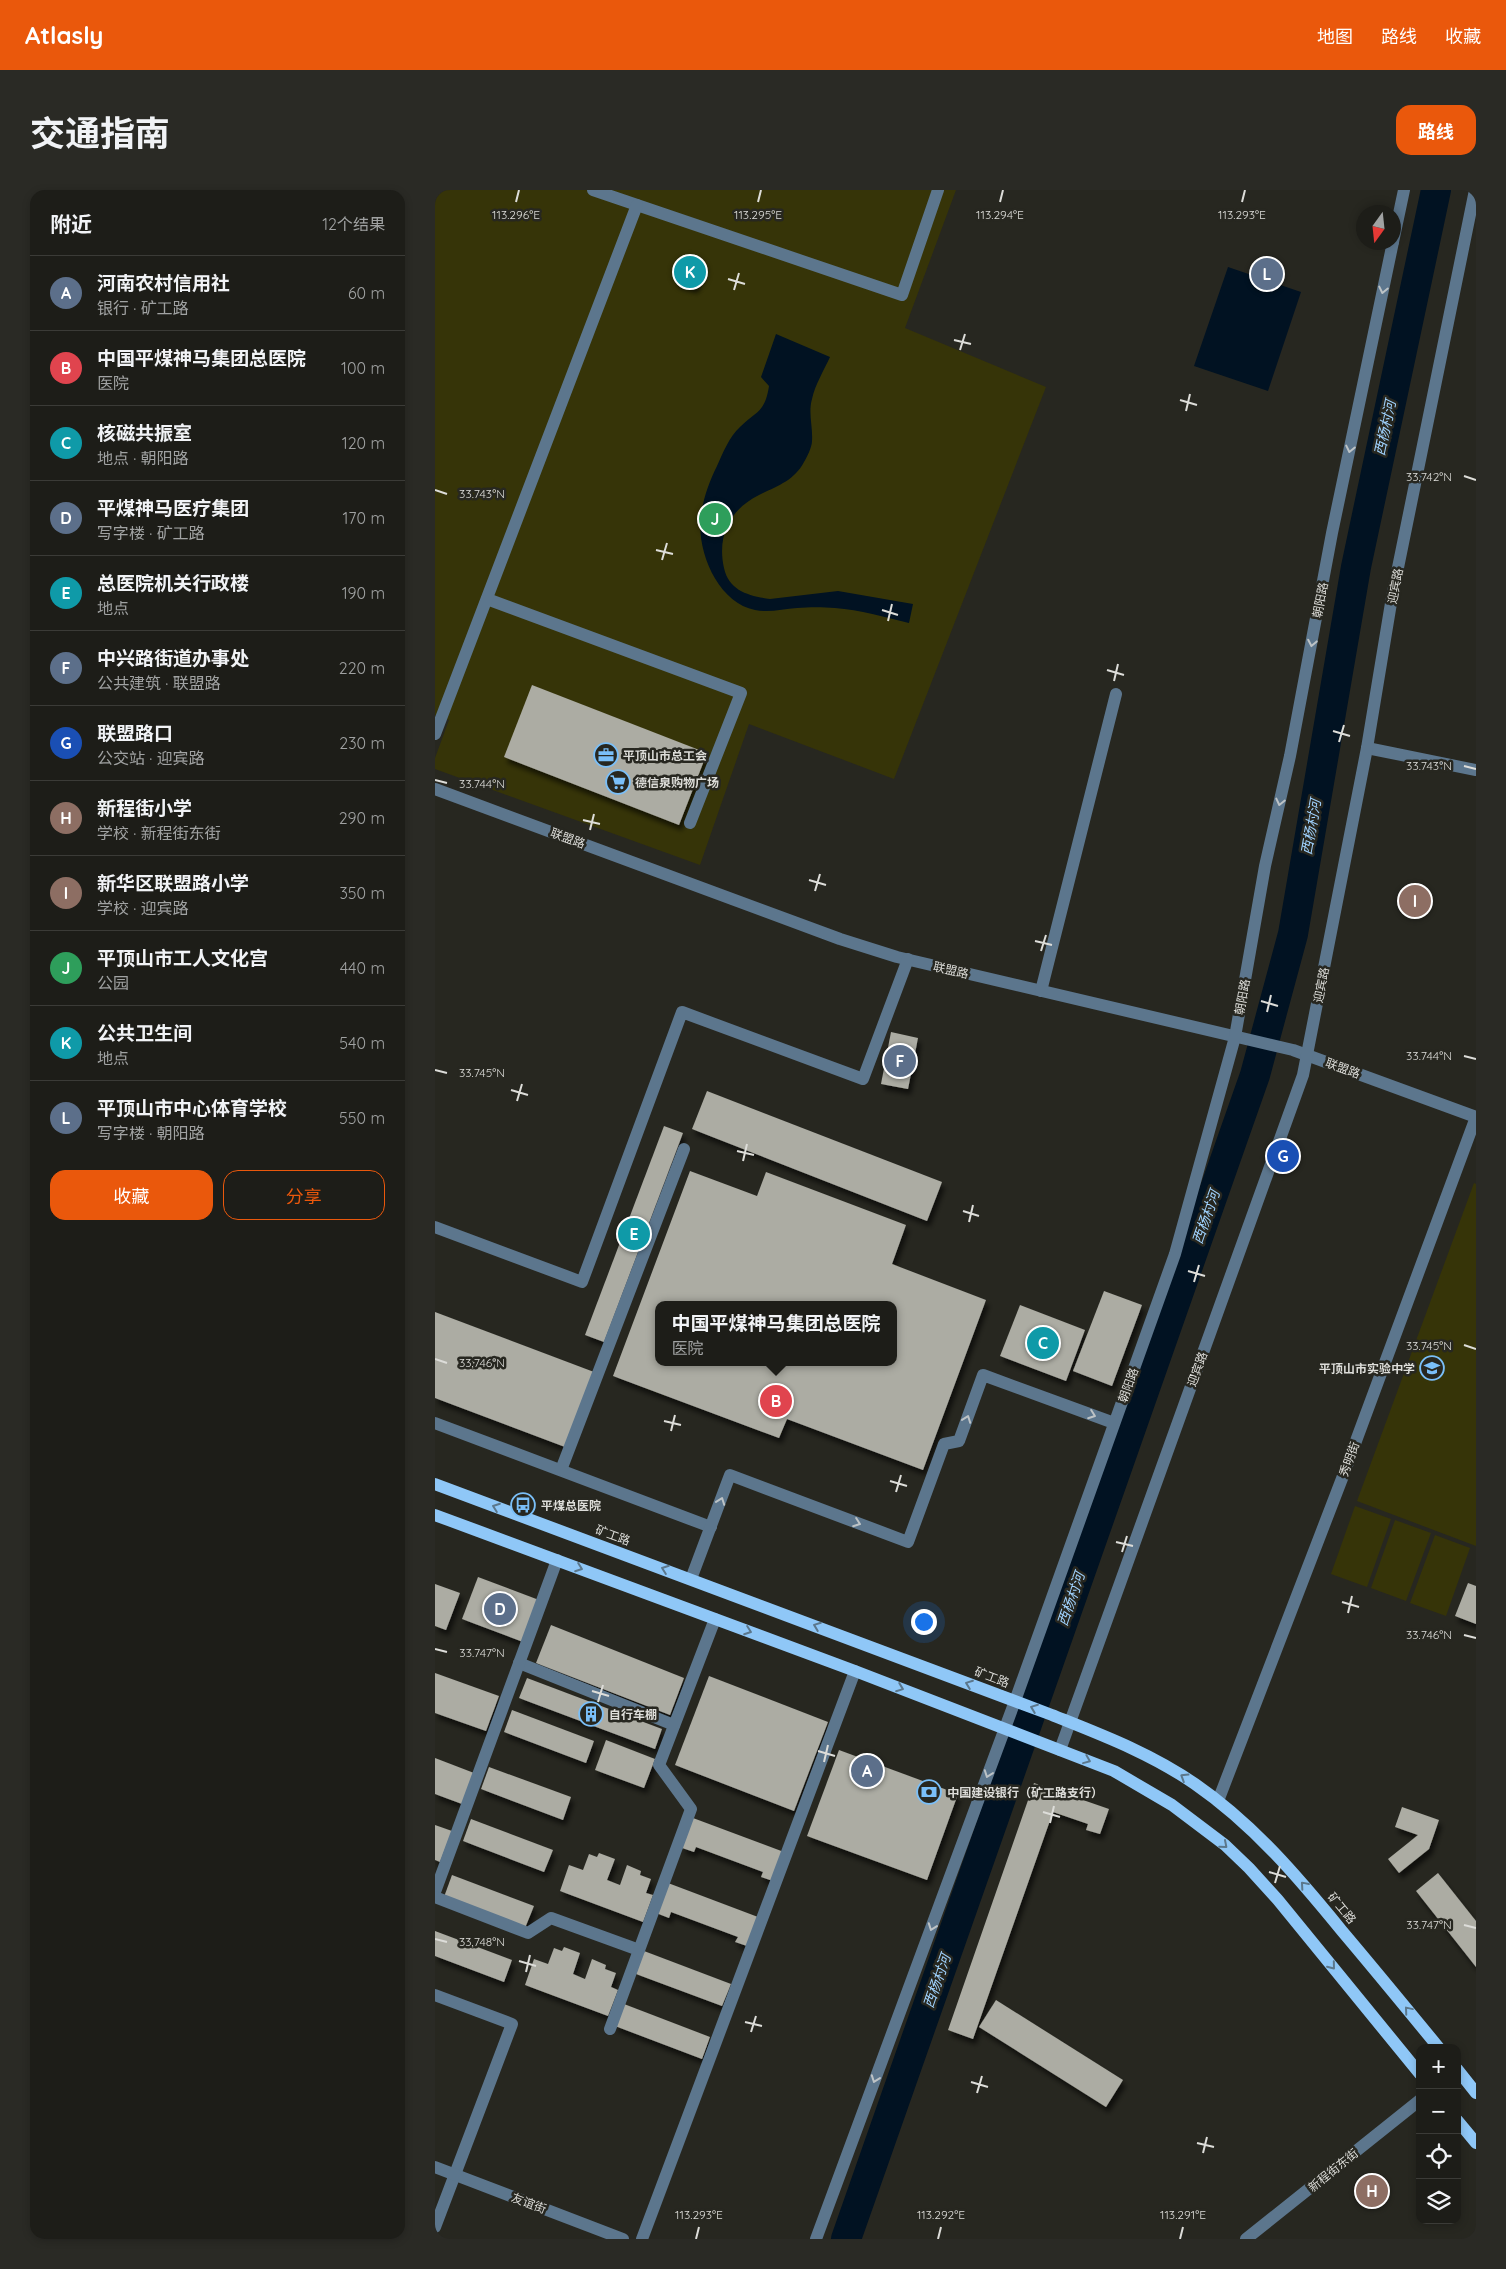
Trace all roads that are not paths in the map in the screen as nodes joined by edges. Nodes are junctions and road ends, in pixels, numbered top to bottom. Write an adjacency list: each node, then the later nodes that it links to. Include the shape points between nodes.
1 (593, 190): 5 (street)
2 (937, 190): 5 (street, via 902,295)
3 (1404, 190): 6 (street, 朝阳路)
4 (1475, 190): 11 (street, 迎宾路, via 1392,597)
5 (637, 205): 8 (street)
6 (1401, 205)
7 (1391, 250): 17 (street, 朝阳路, one-way to 17, via 1291,756 1265,866)
8 (487, 599): 10 (street); 14 (street, via 741,693)
9 (1116, 694): 16 (street)
10 (435, 734)
11 (1367, 748): 12 (street); 18 (street, 迎宾路)
12 (1476, 770)
13 (436, 792): 15 (street, 联盟路, via 840,939)
14 (690, 823)
15 (908, 959): 16 (street, 联盟路); 21 (street, via 863,1079 683,1012 582,1282)
16 (1041, 991): 17 (street, 联盟路)
17 (1239, 1038): 18 (street, 联盟路); 23 (street, 朝阳路, via 1175,1254)
18 (1308, 1055): 19 (street, 联盟路); 34 (street, 迎宾路)
19 (1476, 1117): 38 (street, 秀明街, via 1347,1467)
20 (684, 1149): 24 (street)
21 (435, 1228)
22 (435, 1423): 24 (street)
23 (1114, 1423): 27 (street, one-way to 23, via 730,1475 908,1542 945,1444 959,1441 983,1375); 33 (street, 朝阳路)
24 (561, 1470): 27 (street)
25 (435, 1484): 29 (main road, 矿工路, one-way to 25)
26 (435, 1515): 28 (main road)
27 (711, 1527): 29 (street)
28 (557, 1560): 30 (main road, one-way to 30); 31 (street)
29 (691, 1579): 33 (main road, 矿工路, one-way to 29)
30 (715, 1619): 32 (main road, one-way to 32); 35 (street)
31 (519, 1663): 35 (street); 39 (street)
32 (855, 1671): 36 (main road, one-way to 36); 55 (street)
33 (1015, 1701): 34 (main road, 矿工路, one-way to 33); 36 (street, 朝阳路)
34 (1070, 1722): 37 (street, 迎宾路); 38 (main road, 矿工路, one-way to 34, via 1194,1783 1125,1744)
35 (674, 1725): 41 (street, via 659,1765 691,1809)
36 (1005, 1728): 37 (main road); 56 (street, 朝阳路, one-way to 56)
37 (1061, 1750): 45 (main road, one-way to 45, via 1114,1771 1172,1805 1225,1845 1278,1900)
38 (1218, 1801): 44 (main road, 矿工路, one-way to 38, via 1304,1884 1268,1845)
39 (435, 1892)
40 (435, 1897): 41 (street, via 528,1933 551,1918)
41 (639, 1950): 43 (street)
42 (435, 1995): 52 (street, via 513,2024)
43 (610, 2029)
44 (1436, 2044)
45 (1416, 2069)
46 (1461, 2074): 47 (main road)
47 (1476, 2092)
48 (1416, 2103): 57 (street, 新程街东街)
49 (1461, 2125): 50 (main road)
50 (1476, 2143)
51 (435, 2167): 52 (street, 友谊街)
52 (455, 2174): 53 (street); 54 (street, 友谊街)
53 (435, 2227)
54 (623, 2239)
55 (642, 2239)
56 (817, 2239)
57 (1246, 2239)

